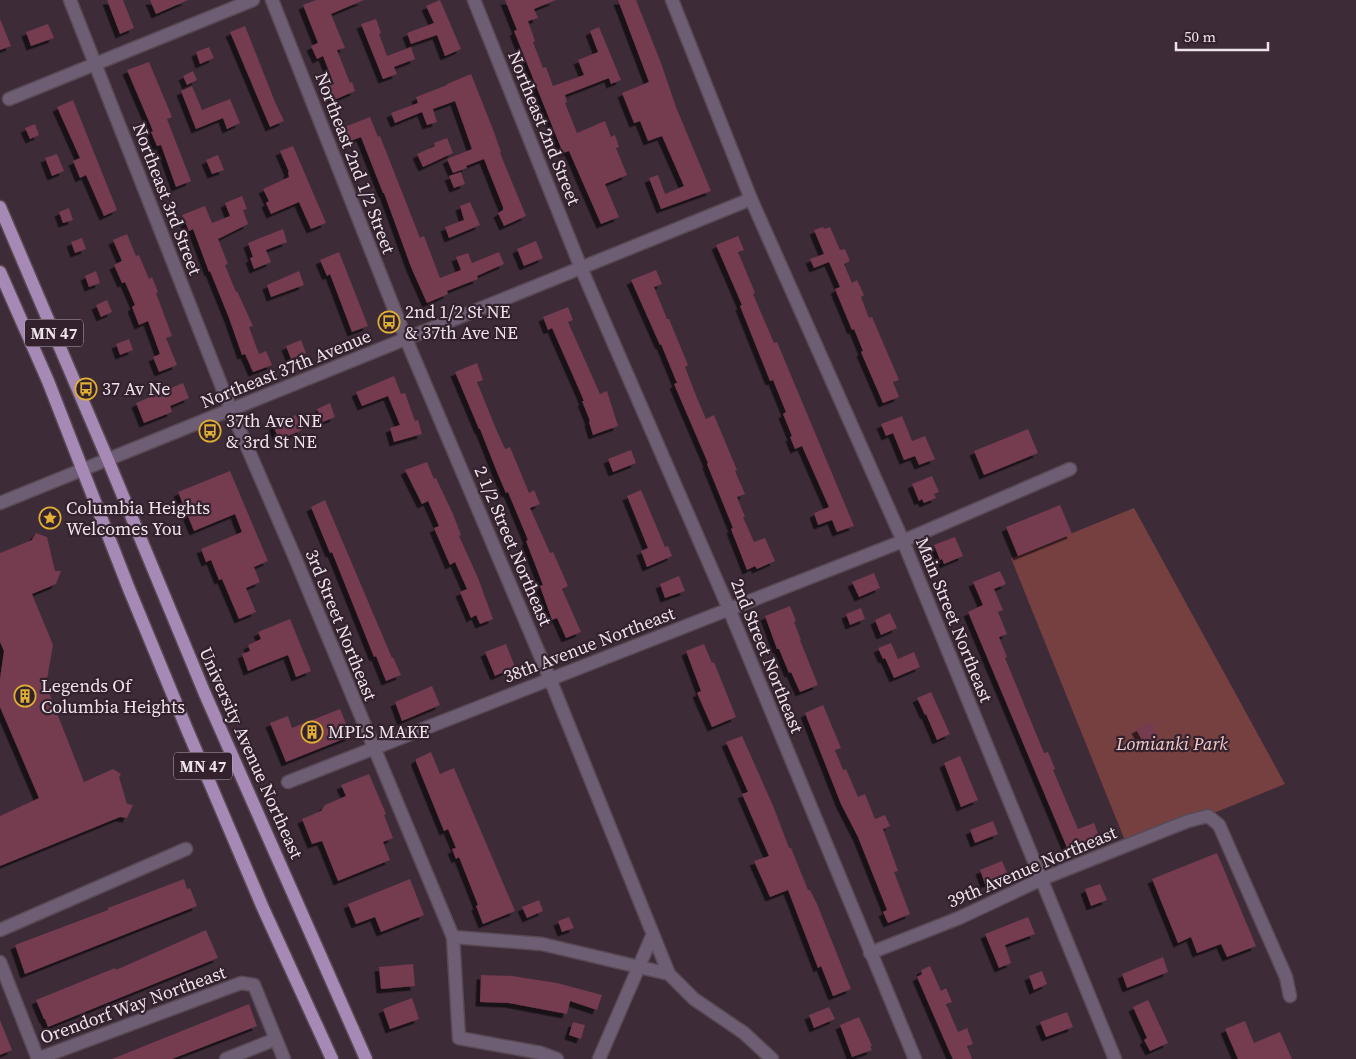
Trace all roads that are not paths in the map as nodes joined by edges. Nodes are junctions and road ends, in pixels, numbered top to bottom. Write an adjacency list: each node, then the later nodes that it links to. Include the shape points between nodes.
1 (70, 0): 6 (street, Northeast 3rd Street)
2 (253, 0): 6 (street)
3 (272, 0): 12 (street, Northeast 2nd 1/2 Street)
4 (474, 0): 10 (street, Northeast 2nd Street)
5 (672, 0): 8 (street, Main Street Northeast)
6 (95, 64): 7 (street); 13 (street, Northeast 3rd Street)
7 (9, 99)
8 (751, 199): 10 (street, Northeast 37th Avenue); 18 (street, Main Street Northeast)
9 (0, 206): 14 (main road, MN 47)
10 (581, 268): 12 (street, Northeast 37th Avenue); 19 (street, 2nd Street Northeast)
11 (0, 272): 15 (main road, MN 47)
12 (406, 339): 13 (street, Northeast 37th Avenue); 20 (street, 2 1/2 Street Northeast)
13 (231, 410): 14 (street, Northeast 37th Avenue); 21 (street, 3rd Street Northeast)
14 (108, 460): 15 (street, Northeast 37th Avenue); 38 (main road, University Avenue Northeast / MN 47, via 204,694)
15 (83, 470): 17 (street, Northeast 37th Avenue); 37 (main road, MN 47, via 194,745)
16 (1070, 470): 18 (street, 38th Avenue Northeast)
17 (0, 503)
18 (903, 541): 19 (street, 38th Avenue Northeast); 24 (street, Main Street Northeast)
19 (729, 609): 20 (street, 38th Avenue Northeast); 28 (street, 2nd Street Northeast)
20 (550, 679): 21 (street, 38th Avenue Northeast); 26 (street, 2 1/2 Street Northeast)
21 (373, 748): 22 (street, 38th Avenue Northeast); 27 (street, 3rd Street Northeast)
22 (288, 782)
23 (186, 849): 25 (street)
24 (1042, 879): 28 (street, 39th Avenue Northeast, via 960,918); 32 (street, 39th Avenue Northeast, via 1208,816 1220,825 1286,977); 43 (street, Main Street Northeast)
25 (0, 930)
26 (653, 934): 30 (street); 31 (street, 2 1/2 Street Northeast)
27 (453, 937): 30 (street, via 542,944); 39 (street, 3rd Street Northeast, via 459,1038 541,1053)
28 (870, 953): 42 (street, 2nd Street Northeast)
29 (0, 962): 34 (street)
30 (640, 967): 31 (street); 40 (street)
31 (669, 974): 41 (street, via 694,999 744,1033)
32 (1290, 996)
33 (276, 1039): 34 (street, Orendorf Way Northeast, via 254,985 241,983); 35 (street); 36 (street)
34 (37, 1059)
35 (226, 1059)
36 (284, 1059)
37 (332, 1059)
38 (366, 1059)
39 (557, 1059)
40 (599, 1059)
41 (772, 1059)
42 (915, 1059)
43 (1116, 1059)

